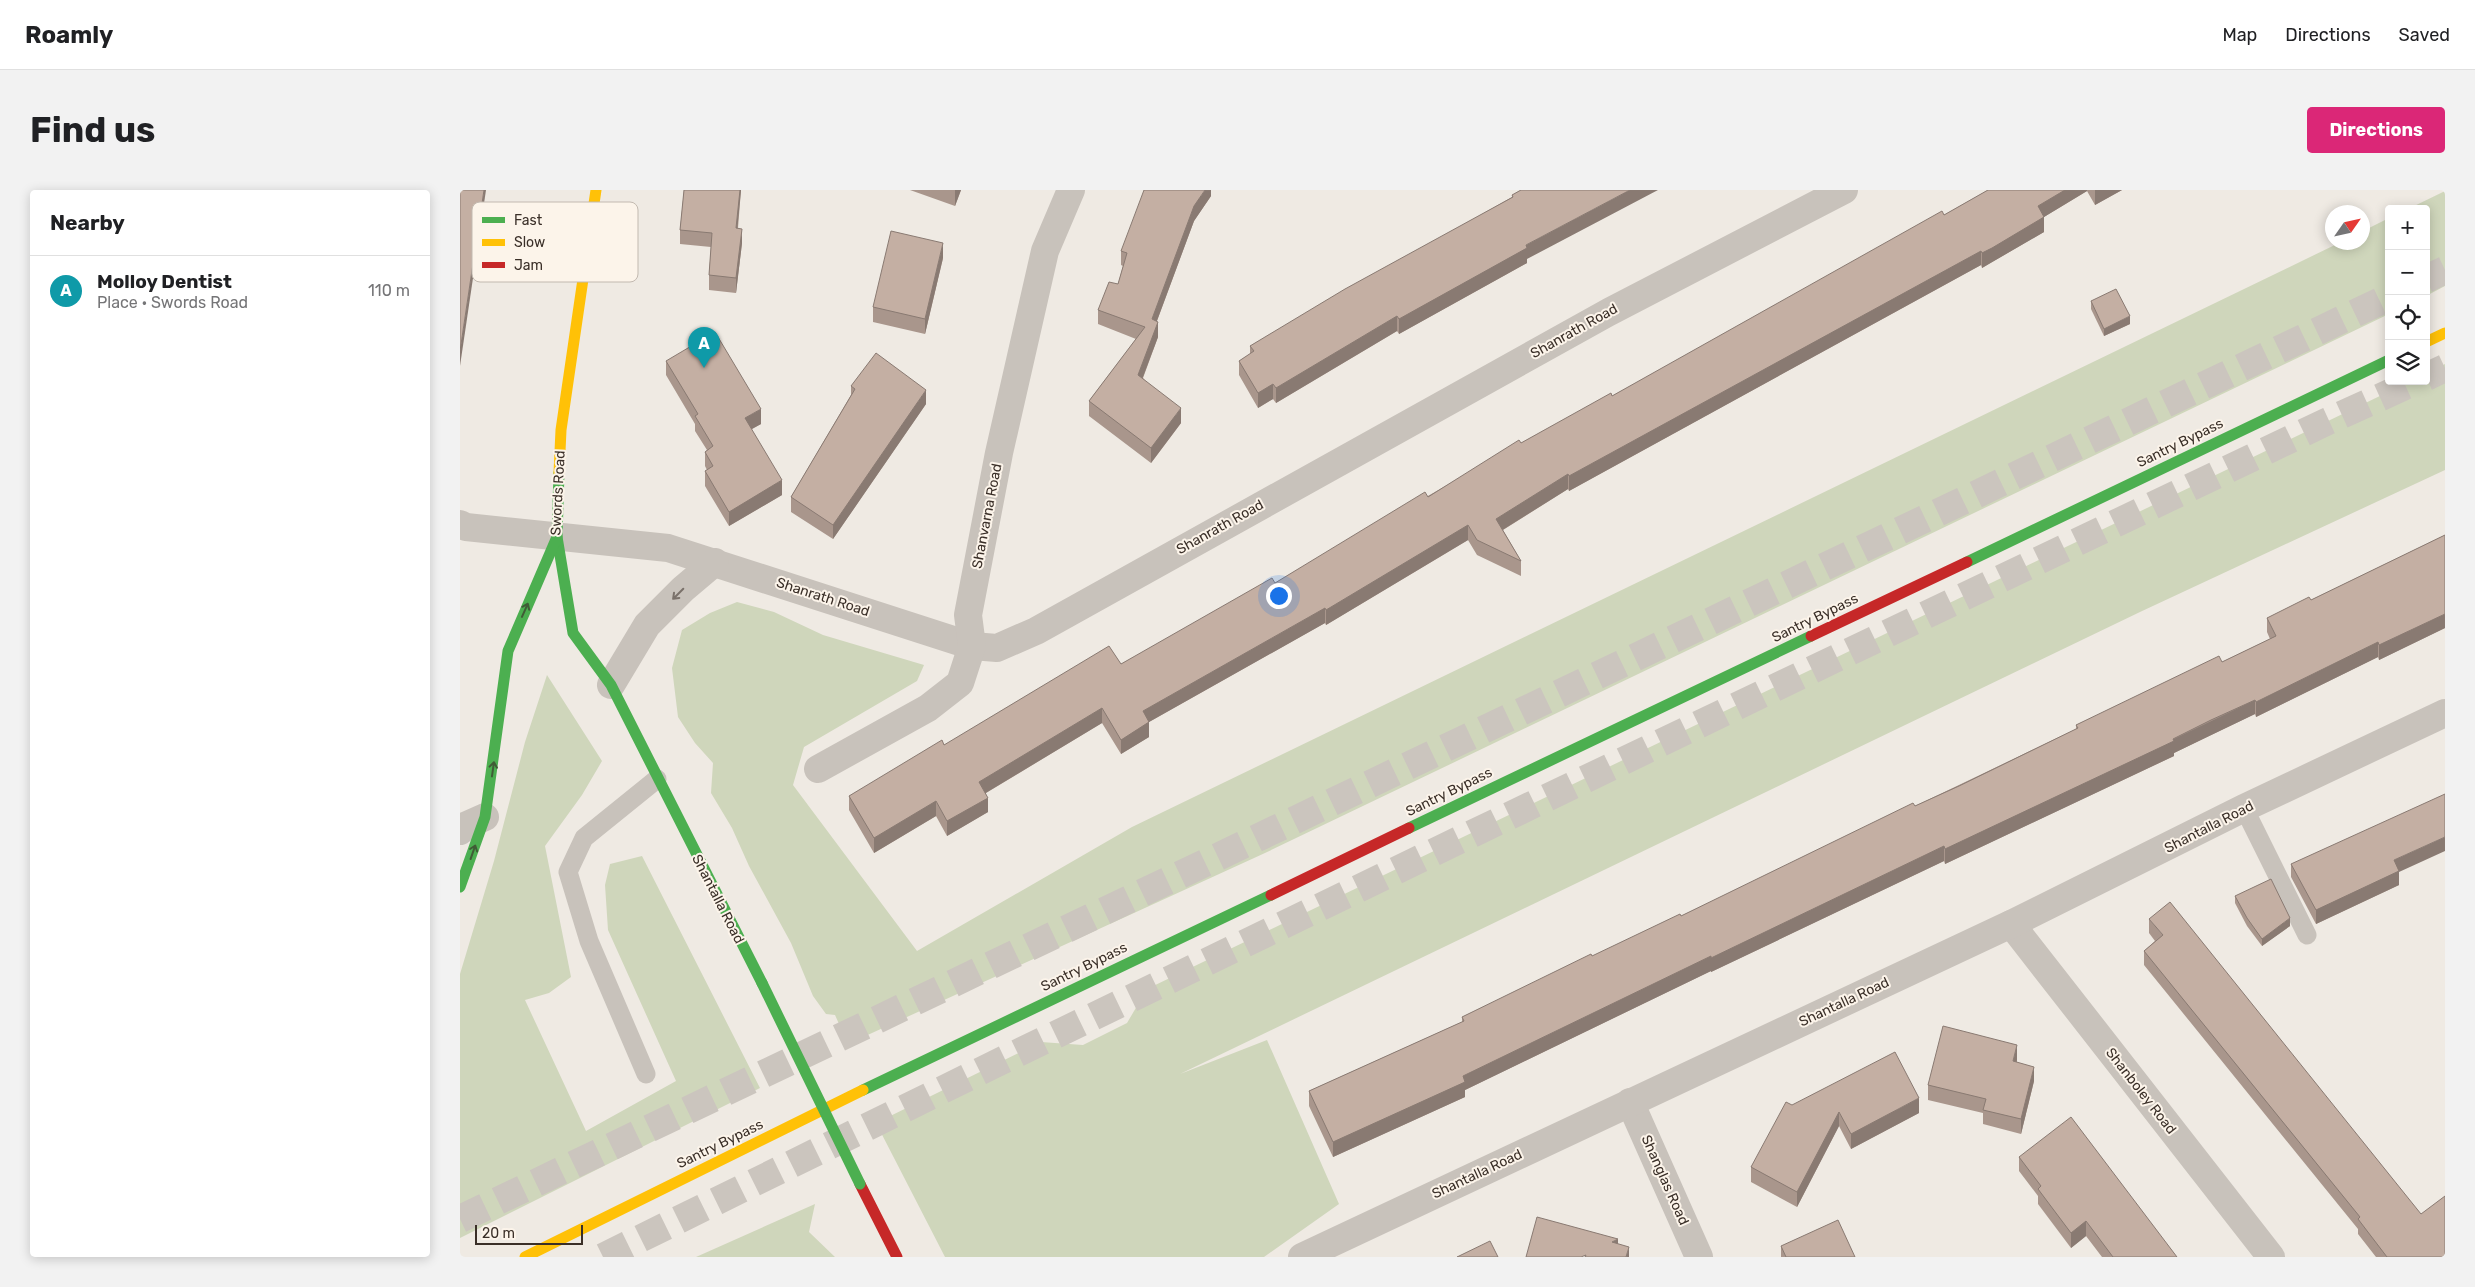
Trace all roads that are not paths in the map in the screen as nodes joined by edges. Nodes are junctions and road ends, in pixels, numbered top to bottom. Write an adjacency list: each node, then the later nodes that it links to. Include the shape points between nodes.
1 (1072, 190): 10 (street, Shanvarna Road, via 1045,251 999,453 968,615)
2 (1844, 190): 10 (street, Shanrath Road, via 1610,312 1036,631 997,648)
3 (583, 282): 8 (main road, Swords Road, via 561,430)
4 (2445, 333): 5 (main road)
5 (2430, 340)
6 (2385, 362): 24 (main road, Santry Bypass, via 940,1053)
7 (460, 524): 8 (street, Shanrath Road)
8 (557, 537): 9 (street, Shanrath Road, via 668,548); 11 (main road, Shantalla Road, via 573,633); 16 (main road, Swords Road, one-way to 8, via 508,651)
9 (715, 562): 10 (street, Shanrath Road); 11 (street, one-way to 11, via 683,588 647,625)
10 (972, 646): 13 (street, Shanvarna Road, via 960,683 928,708)
11 (611, 685): 14 (main road, Shantalla Road)
12 (2445, 714): 15 (street, Shantalla Road)
13 (818, 770)
14 (657, 779): 21 (lane, via 584,838 568,872 589,941); 23 (main road, Shantalla Road, bridge, via 762,983)
15 (2244, 808): 19 (street, Shantalla Road); 20 (lane)
16 (485, 817): 17 (street, via 467,824); 18 (main road, Swords Road, one-way to 16)
17 (460, 831)
18 (460, 887)
19 (2011, 924): 22 (street, Shantalla Road); 27 (street, Shanboley Road)
20 (2307, 935)
21 (646, 1074)
22 (1630, 1102): 25 (street, Shantalla Road); 26 (street, Shanglas Road)
23 (892, 1254)
24 (525, 1257)
25 (1302, 1257)
26 (1699, 1257)
27 (2270, 1257)

